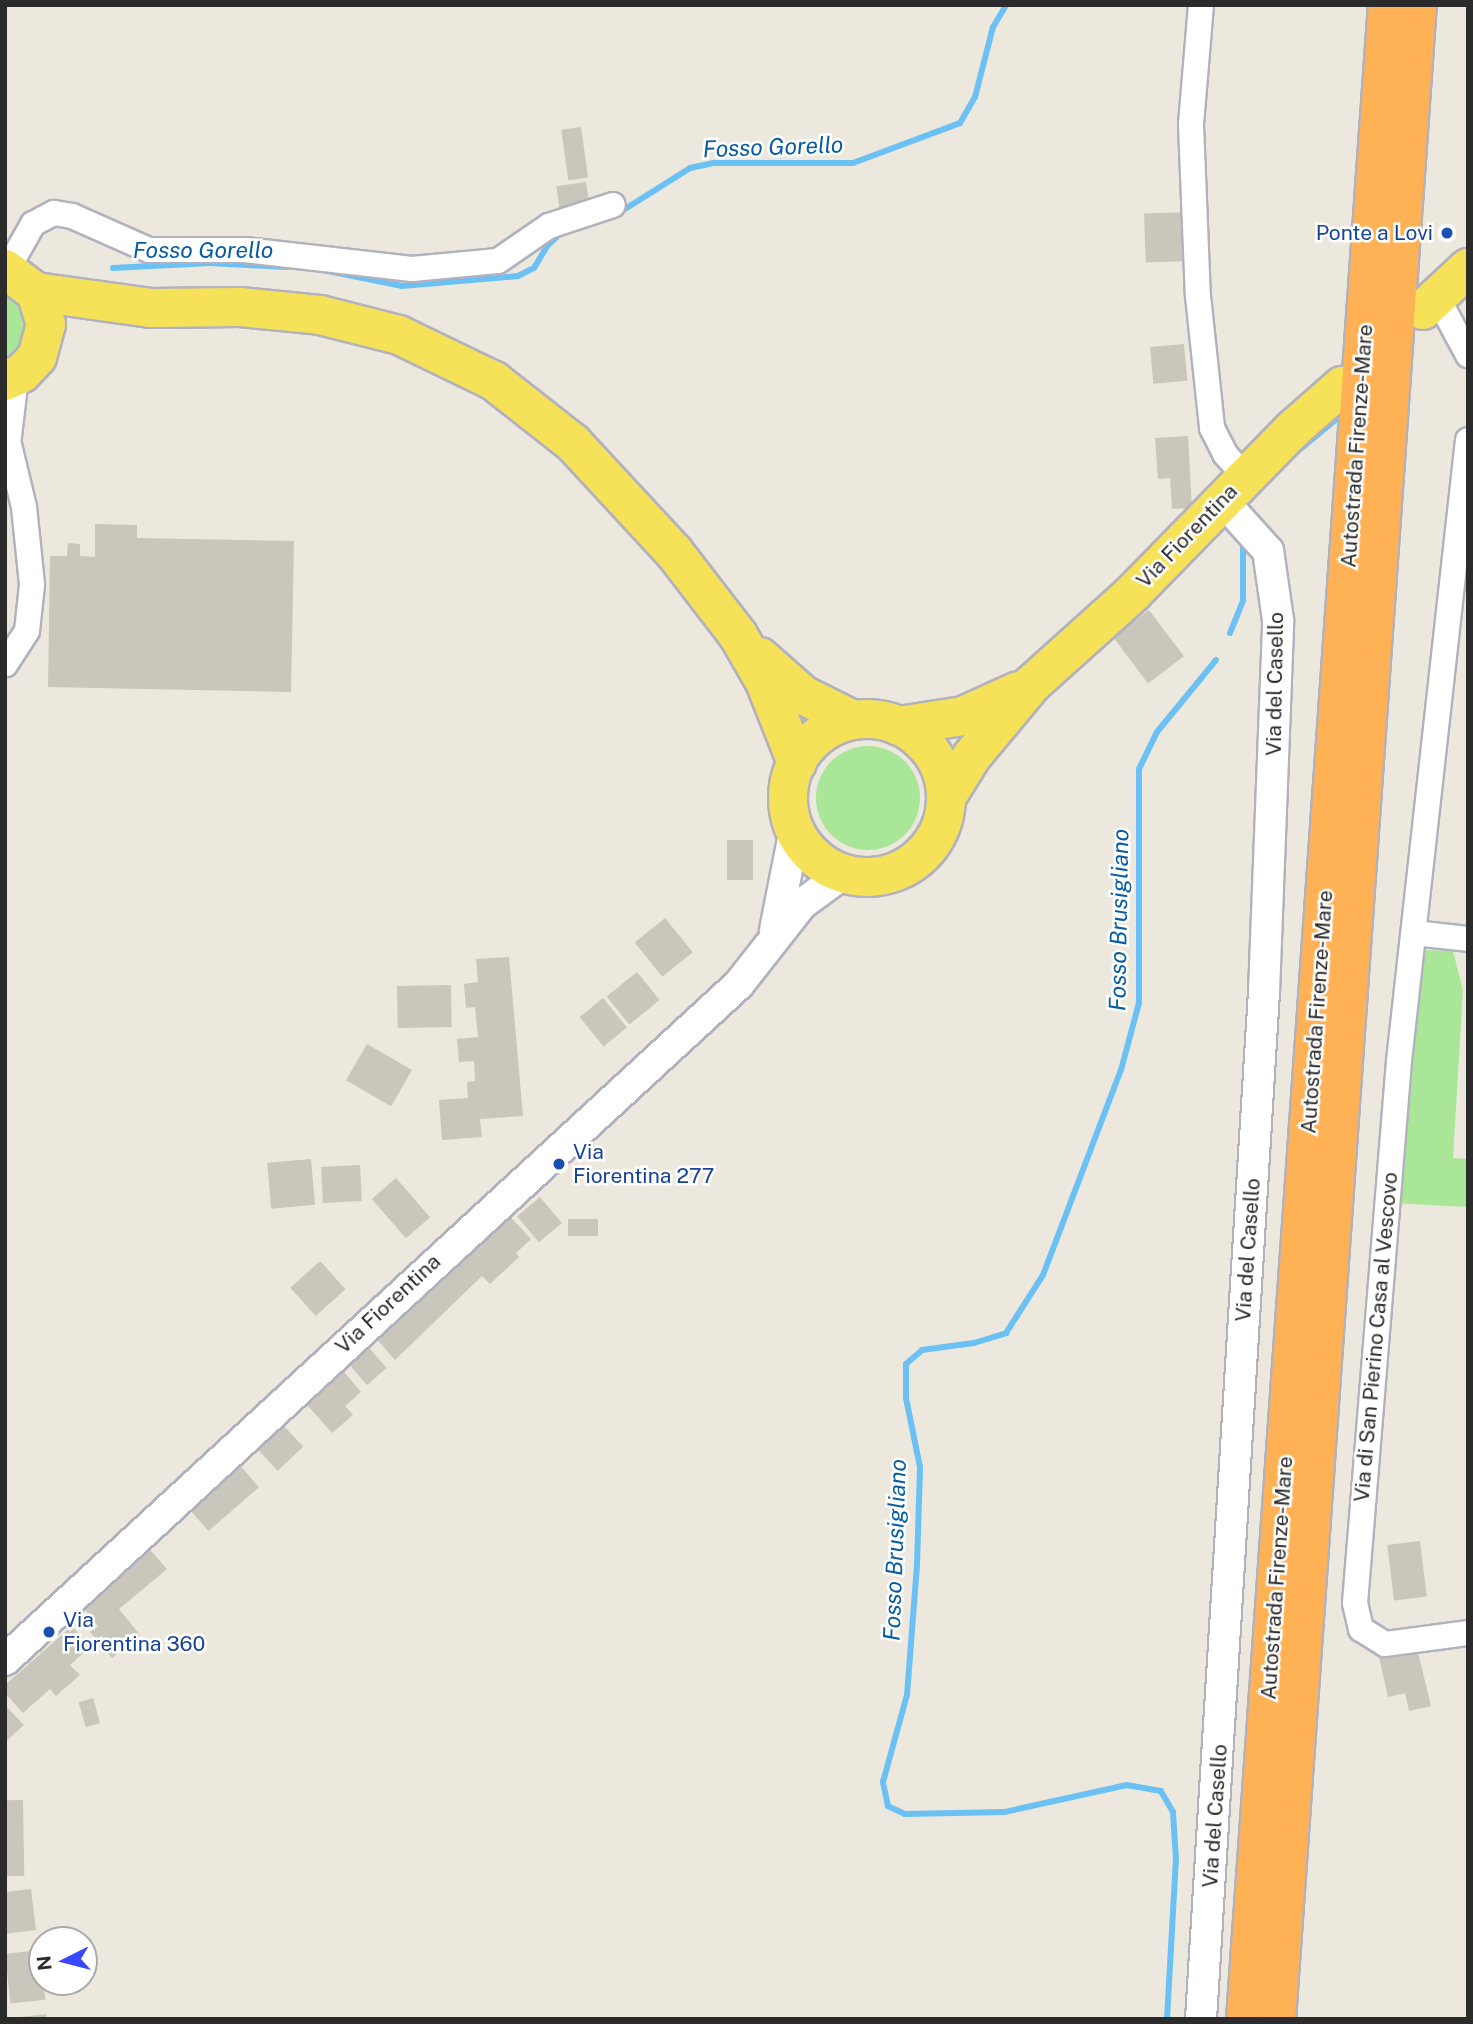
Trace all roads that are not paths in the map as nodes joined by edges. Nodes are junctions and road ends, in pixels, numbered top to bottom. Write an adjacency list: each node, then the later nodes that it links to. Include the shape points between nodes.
1 (1202, 5): 15 (street, Via del Casello, via 1191,125 1198,296 1212,428)
2 (1388, 5): 31 (highway, Autostrada Firenze-Mare)
3 (1417, 5): 32 (highway, Autostrada Firenze-Mare)
4 (613, 205): 6 (street, via 549,226 498,261 412,270 244,250 149,250 72,216 54,213 33,224)
5 (1468, 268): 7 (main road)
6 (16, 277): 8 (main road); 9 (main road, via 45,317)
7 (1430, 303): 10 (street)
8 (152, 308): 9 (main road, via 103,320); 16 (main road, via 240,307 320,316 399,335 494,381 573,443 617,486)
9 (43, 343): 11 (main road, via 33,363)
10 (1468, 355)
11 (10, 379): 13 (street)
12 (1342, 386): 15 (main road, Via Fiorentina)
13 (7, 432): 17 (street, via 23,507 32,611 27,631)
14 (1468, 440): 25 (street, Via di San Pierino Casa al Vescovo)
15 (1234, 489): 18 (main road, Via Fiorentina, via 1132,593); 30 (street, Via del Casello, via 1275,569 1277,690 1264,992)
16 (738, 635): 19 (main road, via 791,686); 21 (main road, via 765,682)
17 (5, 664)
18 (1032, 684): 20 (main road, Via Fiorentina, via 963,716); 22 (main road, Via Fiorentina, via 972,756)
19 (853, 720): 20 (main road); 21 (main road, via 826,731)
20 (899, 726): 22 (main road, via 921,740 937,760)
21 (797, 763): 23 (main road, via 789,789)
22 (946, 798): 24 (main road, via 942,824 919,857 884,875)
23 (795, 829): 24 (main road, via 814,856); 27 (street, Via Fiorentina, via 783,904)
24 (844, 873): 27 (street, Via Fiorentina, via 810,895)
25 (1414, 933): 26 (street); 28 (street, Via di San Pierino Casa al Vescovo, via 1378,1293 1355,1603 1361,1629 1385,1644)
26 (1468, 939)
27 (769, 947): 29 (street, Via Fiorentina, via 739,984)
28 (1468, 1633)
29 (5, 1660)
30 (1201, 2019)
31 (1246, 2019)
32 (1276, 2019)

